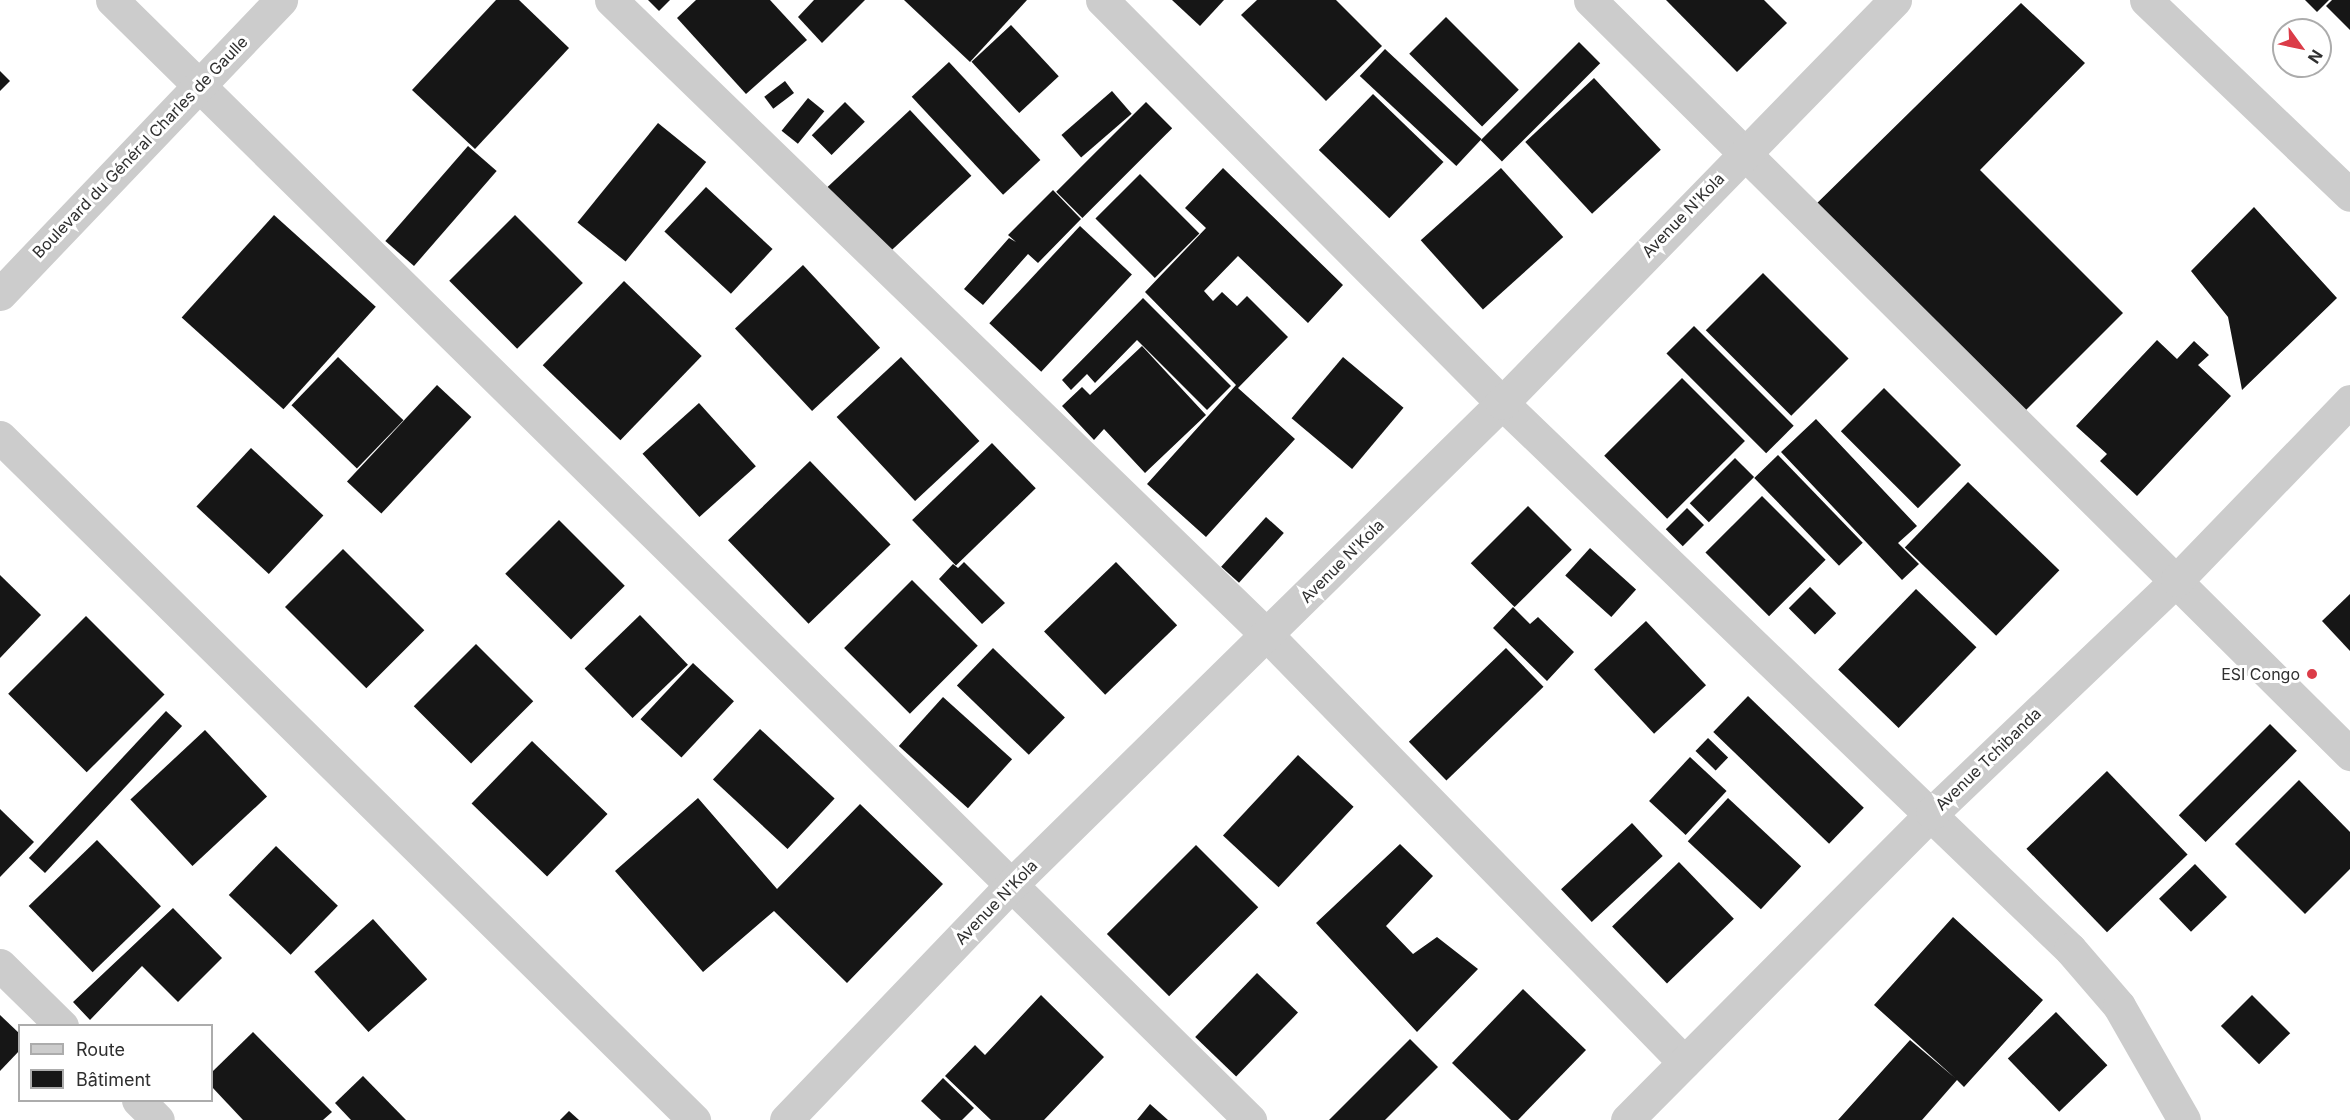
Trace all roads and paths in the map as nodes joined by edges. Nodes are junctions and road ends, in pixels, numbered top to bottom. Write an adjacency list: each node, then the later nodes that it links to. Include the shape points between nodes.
1 (112, 0): 8 (street)
2 (281, 0): 8 (street, Boulevard du Général Charles de Gaulle)
3 (611, 0): 16 (street)
4 (1102, 0): 13 (street)
5 (1590, 0): 9 (street)
6 (1896, 0): 9 (street, Avenue N'Kola)
7 (2146, 0): 10 (street)
8 (199, 84): 11 (street, Boulevard du Général Charles de Gaulle); 19 (street)
9 (1745, 151): 13 (street, Avenue N'Kola); 15 (street)
10 (2350, 195)
11 (0, 294)
12 (2350, 401): 15 (street, Avenue Tchibanda)
13 (1502, 403): 16 (street, Avenue N'Kola); 18 (street)
14 (0, 437): 25 (street)
15 (2176, 580): 17 (street); 18 (street, Avenue Tchibanda)
16 (1267, 635): 19 (street, Avenue N'Kola); 22 (street)
17 (2350, 754)
18 (1932, 813): 22 (street, Avenue Tchibanda); 29 (street, via 2070,949 2119,1006)
19 (1013, 884): 26 (street, Avenue N'Kola); 27 (street)
20 (0, 965): 21 (street)
21 (60, 1024)
22 (1684, 1062): 28 (street, Avenue Tchibanda)
23 (139, 1102): 24 (street)
24 (158, 1120)
25 (694, 1120)
26 (786, 1120)
27 (1250, 1120)
28 (1627, 1120)
29 (2184, 1120)

